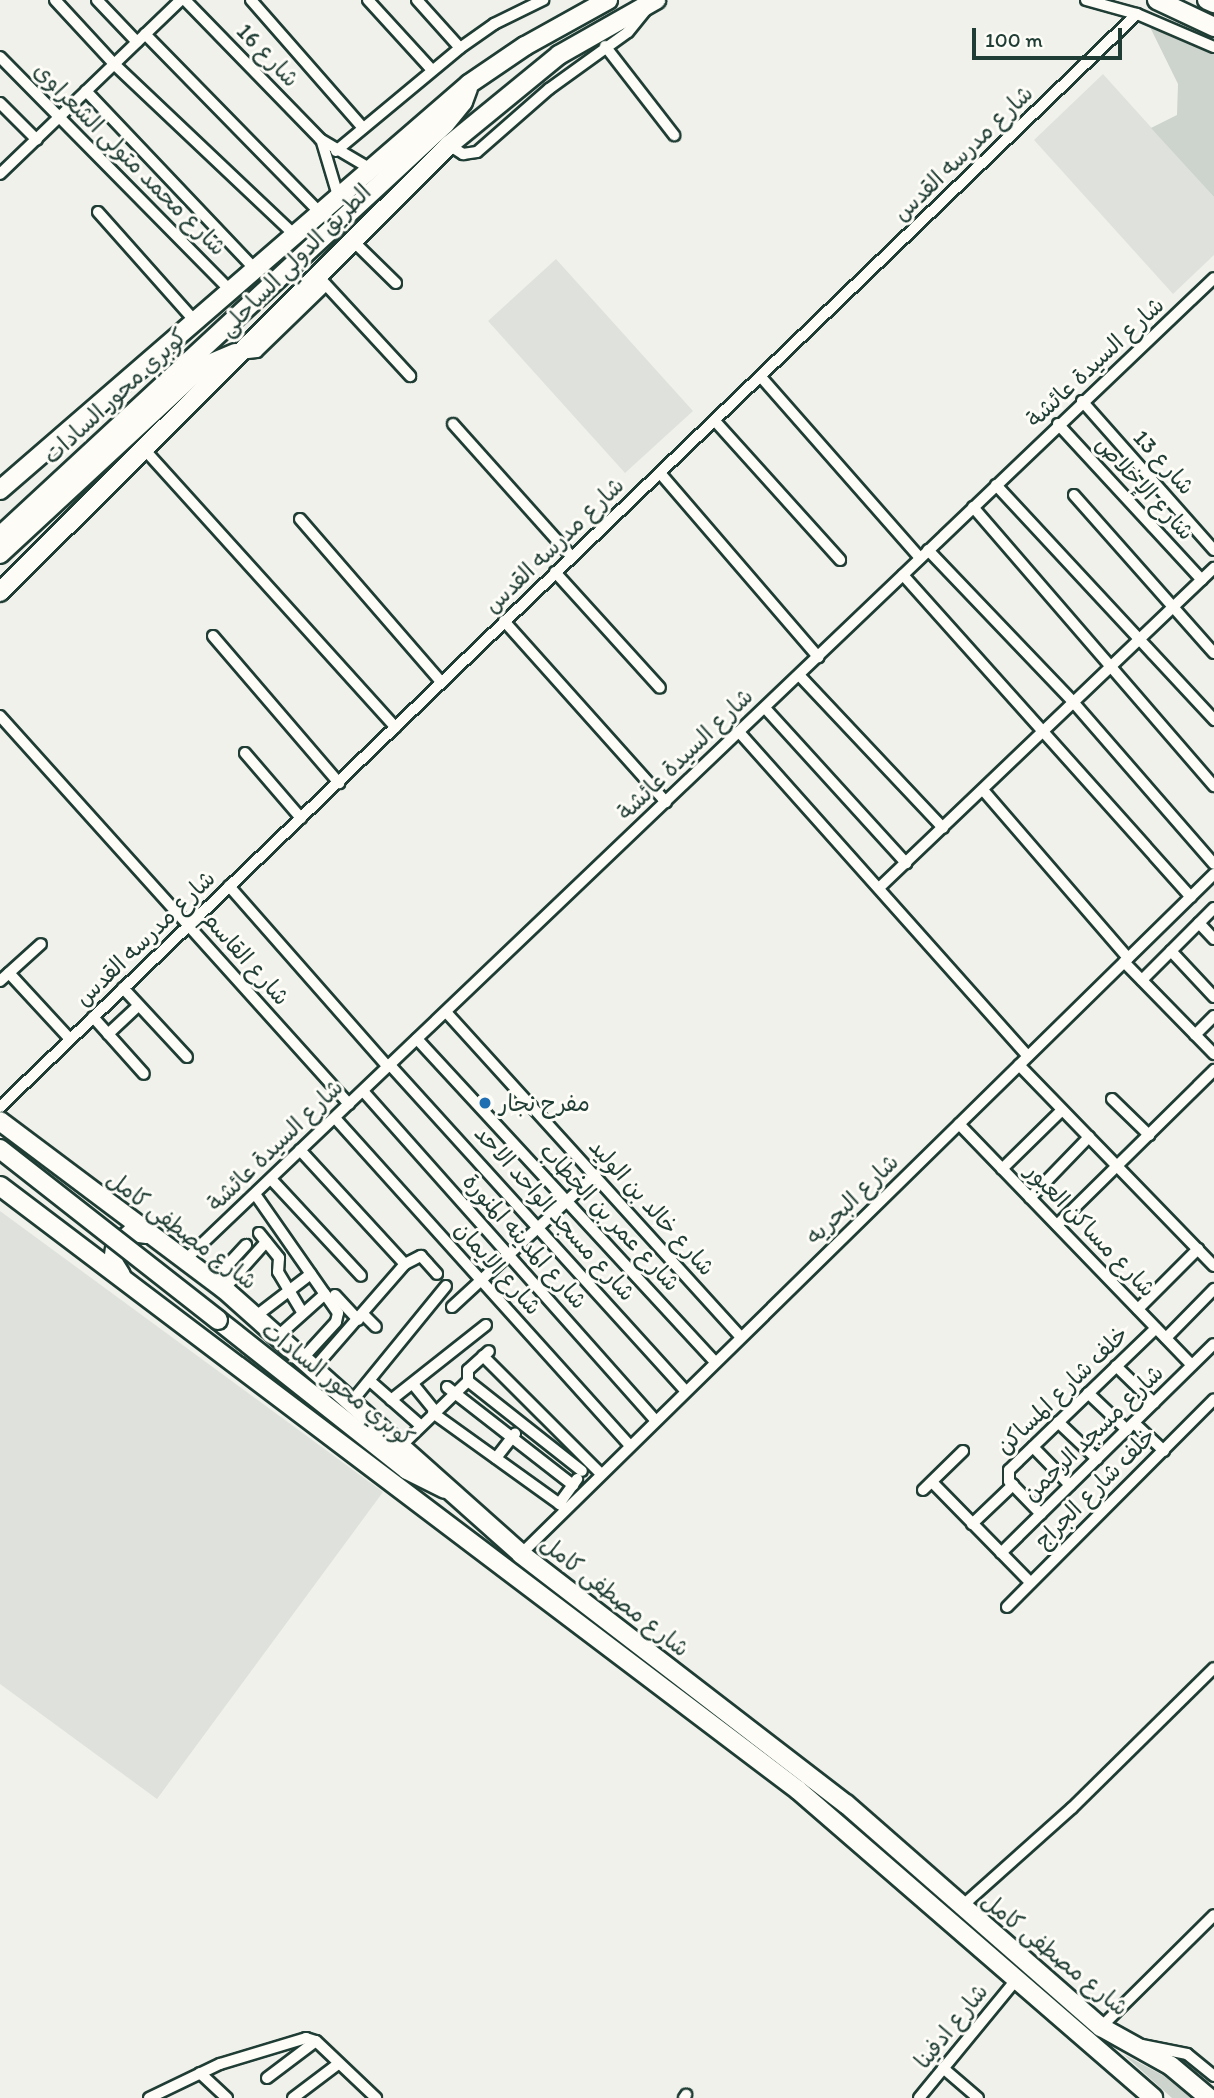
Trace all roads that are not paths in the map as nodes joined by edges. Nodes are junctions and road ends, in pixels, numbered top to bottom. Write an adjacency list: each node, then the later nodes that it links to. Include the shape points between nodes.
1 (55, 0): 22 (street)
2 (97, 0): 17 (street)
3 (183, 0): 17 (street); 31 (street, شارع 16)
4 (251, 0): 28 (street)
5 (368, 0): 23 (street)
6 (416, 0): 20 (street)
7 (541, 0): 13 (street)
8 (608, 0): 24 (main road, الطريق الدولي الساحلى, via 525,46)
9 (1086, 0): 15 (street)
10 (1157, 0): 16 (main road)
11 (1207, 0): 14 (main road)
12 (654, 1): 18 (street, via 637,24); 32 (main road, الطريق الدولي الساحلى, via 559,55)
13 (523, 4): 20 (street)
14 (1214, 4)
15 (1137, 14): 19 (street); 49 (street, شارع مدرسه القدس)
16 (1214, 27)
17 (141, 38): 22 (street); 38 (street)
18 (606, 46): 29 (street); 32 (street, via 477,152 463,154)
19 (1214, 47)
20 (460, 48): 23 (street)
21 (0, 57): 27 (street, شارع محمد متولى الشعراوى)
22 (114, 64): 25 (street); 39 (street)
23 (432, 70): 28 (street)
24 (469, 84): 34 (main road, الطريق الدولي الساحلى); 61 (main road, كوبري محور السادات, via 463,102 445,124)
25 (86, 91): 27 (street); 41 (street)
26 (0, 103): 30 (street)
27 (59, 118): 30 (street); 45 (street, شارع محمد متولى الشعراوى)
28 (363, 128): 33 (street)
29 (674, 135)
30 (37, 139): 35 (street)
31 (320, 139): 33 (street, شارع 16); 36 (street, شارع 16)
32 (449, 145): 40 (main road, الطريق الدولي الساحلى)
33 (337, 151): 34 (street, شارع 16)
34 (371, 169): 36 (main road, الطريق الدولي الساحلى)
35 (0, 174)
36 (339, 199): 38 (main road, الطريق الدولي الساحلى)
37 (98, 212): 46 (street)
38 (322, 215): 39 (main road, الطريق الدولي الساحلى)
39 (296, 236): 41 (main road, الطريق الدولي الساحلى)
40 (351, 239): 43 (main road, الطريق الدولي الساحلى); 44 (street)
41 (255, 269): 45 (main road, الطريق الدولي الساحلى)
42 (1214, 278): 50 (street, شارع السيدة عائشة)
43 (321, 280): 47 (main road, الطريق الدولي الساحلى); 48 (street)
44 (396, 283)
45 (230, 290): 46 (main road, الطريق الدولي الساحلى)
46 (194, 320): 57 (main road, الطريق الدولي الساحلى)
47 (236, 353): 54 (main road, الطريق الدولي الساحلى); 63 (main road, كوبري محور السادات, via 218,357 202,368)
48 (410, 376)
49 (761, 377): 51 (street, شارع مدرسه القدس); 64 (street)
50 (1082, 401): 53 (street, شارع السيدة عائشة); 62 (street, شارع 13)
51 (715, 421): 55 (street, شارع مدرسه القدس); 66 (street)
52 (453, 424): 65 (street)
53 (1058, 424): 56 (street, شارع السيدة عائشة); 70 (street, شارع الإخلاص)
54 (145, 449): 71 (main road, الطريق الدولي الساحلى); 86 (street)
55 (660, 473): 65 (street, شارع مدرسه القدس); 77 (street)
56 (996, 485): 59 (street, شارع السيدة عائشة); 75 (street)
57 (0, 490)
58 (1074, 495): 72 (street)
59 (973, 507): 64 (street, شارع السيدة عائشة); 78 (street)
60 (300, 519): 80 (street)
61 (0, 536)
62 (1214, 550)
63 (0, 554)
64 (924, 554): 69 (street, شارع السيدة عائشة); 82 (street)
65 (572, 557): 68 (street, شارع مدرسه القدس)
66 (840, 560)
67 (1214, 568): 70 (street)
68 (555, 572): 73 (street, شارع مدرسه القدس); 81 (street)
69 (902, 575): 77 (street, شارع السيدة عائشة); 88 (street)
70 (1202, 580): 72 (street)
71 (0, 592)
72 (1173, 607): 75 (street); 76 (street)
73 (504, 621): 80 (street, شارع مدرسه القدس); 93 (street)
74 (214, 636): 90 (street)
75 (1140, 640): 78 (street); 85 (street)
76 (1214, 653)
77 (818, 657): 79 (street, شارع السيدة عائشة)
78 (1110, 668): 82 (street); 91 (street)
79 (799, 675): 83 (street, شارع السيدة عائشة); 95 (street)
80 (441, 682): 86 (street, شارع مدرسه القدس)
81 (660, 688)
82 (1074, 703): 88 (street); 97 (street)
83 (765, 708): 87 (street, شارع السيدة عائشة); 96 (street)
84 (0, 716): 104 (street, شارع القاسم)
85 (1214, 720)
86 (395, 727): 90 (street, شارع مدرسه القدس)
87 (739, 732): 93 (street, شارع السيدة عائشة); 100 (street)
88 (1043, 732): 92 (street); 101 (street)
89 (245, 753): 94 (street)
90 (339, 783): 94 (street, شارع مدرسه القدس)
91 (1214, 786)
92 (983, 789): 95 (street); 108 (street)
93 (666, 802): 114 (street, شارع السيدة عائشة)
94 (301, 818): 99 (street, شارع مدرسه القدس)
95 (943, 828): 96 (street)
96 (906, 863): 100 (street)
97 (1214, 864)
98 (1214, 874): 101 (street, شارع البحريه)
99 (229, 886): 104 (street, شارع مدرسه القدس); 125 (street, شارع مسجد الواحد الاحد)
100 (880, 887): 122 (street)
101 (1191, 897): 108 (street, شارع البحريه)
102 (1214, 908): 103 (street)
103 (1199, 923): 105 (street); 107 (street)
104 (188, 925): 111 (street, شارع مدرسه القدس); 130 (street, شارع القاسم)
105 (1214, 939)
106 (41, 944): 109 (street)
107 (1171, 951): 110 (street); 112 (street)
108 (1126, 960): 110 (street); 122 (street, شارع البحريه)
109 (3, 978): 119 (street)
110 (1142, 980): 118 (street)
111 (123, 988): 113 (street); 116 (street, شارع مدرسه القدس)
112 (1214, 997)
113 (139, 1005): 117 (street); 123 (street)
114 (446, 1012): 120 (street, شارع السيدة عائشة); 142 (street, شارع خالد بن الوليد)
115 (1214, 1016): 118 (street)
116 (93, 1017): 117 (street); 119 (street, شارع مدرسه القدس)
117 (108, 1034): 127 (street)
118 (1195, 1035): 121 (street)
119 (70, 1039): 131 (street, شارع مدرسه القدس)
120 (417, 1039): 125 (street, شارع السيدة عائشة); 148 (street, شارع عمر بن الخطاب)
121 (1214, 1055)
122 (1028, 1056): 124 (street, شارع البحريه)
123 (187, 1057)
124 (1018, 1065): 132 (street); 135 (street, شارع البحريه)
125 (389, 1066): 128 (street, شارع السيدة عائشة); 151 (street, شارع مسجد الواحد الاحد)
126 (1214, 1070): 136 (street)
127 (144, 1074)
128 (363, 1091): 130 (street, شارع السيدة عائشة); 157 (street, شارع المدينه المنورة)
129 (1112, 1099): 136 (street)
130 (349, 1104): 133 (street, شارع السيدة عائشة)
131 (0, 1107)
132 (1062, 1110): 137 (street); 141 (street)
133 (335, 1118): 139 (street, شارع السيدة عائشة); 165 (street, شارع الايمان)
134 (0, 1121): 144 (main road, شارع مصطفى كامل)
135 (959, 1124): 141 (street, شارع مساكن العبور); 180 (street, شارع البحريه)
136 (1149, 1135): 140 (street)
137 (1088, 1137): 140 (street); 147 (street)
138 (0, 1149): 216 (main road, كوبري محور السادات, bridge, via 407,1470 435,1487)
139 (300, 1150): 143 (street, شارع السيدة عائشة); 159 (street)
140 (1117, 1166): 150 (street); 156 (street)
141 (1002, 1169): 147 (street, شارع مساكن العبور)
142 (595, 1175): 148 (street); 180 (street, شارع خالد بن الوليد)
143 (271, 1179): 146 (street, شارع السيدة عائشة); 164 (street)
144 (74, 1181): 149 (main road, via 84,1194 83,1210 72,1223); 152 (main road, شارع مصطفى كامل)
145 (0, 1186): 149 (main road, شارع مصطفى كامل)
146 (255, 1194): 153 (street); 158 (street, شارع السيدة عائشة)
147 (1030, 1198): 150 (street, شارع مساكن العبور)
148 (568, 1200): 151 (street); 183 (street, شارع عمر بن الخطاب)
149 (55, 1225): 163 (main road, شارع مصطفى كامل)
150 (1057, 1225): 172 (street, شارع مساكن العبور)
151 (541, 1226): 157 (street); 191 (street, شارع مسجد الواحد الاحد)
152 (148, 1234): 158 (main road, شارع مصطفى كامل); 163 (main road, via 132,1232 115,1247 113,1262)
153 (288, 1241): 154 (street); 161 (street)
154 (266, 1242): 166 (street); 168 (street)
155 (246, 1245): 166 (street)
156 (1198, 1250): 160 (street); 172 (street)
157 (510, 1255): 165 (street); 198 (street, شارع المدينه المنورة)
158 (185, 1260): 166 (main road, شارع مصطفى كامل)
159 (404, 1262): 162 (street, via 421,1256); 175 (street)
160 (1214, 1266)
161 (311, 1274): 168 (street); 170 (street)
162 (437, 1274)
163 (121, 1275): 227 (main road, شارع مصطفى كامل, via 797,1790)
164 (361, 1276)
165 (481, 1281): 171 (street); 205 (street, شارع الايمان)
166 (218, 1285): 174 (main road, شارع مصطفى كامل)
167 (446, 1286): 187 (street)
168 (289, 1289): 173 (street); 174 (street)
169 (1214, 1289): 181 (street)
170 (330, 1294): 173 (street); 175 (street); 184 (street, via 338,1319)
171 (452, 1307)
172 (1138, 1309): 178 (street, شارع مساكن العبور)
173 (302, 1312): 179 (street)
174 (256, 1317): 179 (main road, شارع مصطفى كامل)
175 (360, 1317): 177 (street); 184 (street)
176 (486, 1325): 189 (street)
177 (376, 1327)
178 (1156, 1328): 181 (street, شارع مساكن العبور); 186 (street, خلف شارع المساكن)
179 (278, 1336): 184 (main road, شارع مصطفى كامل)
180 (741, 1337): 183 (street, شارع البحريه)
181 (1166, 1338): 185 (street, شارع مساكن العبور)
182 (1214, 1344): 185 (street, شارع مسجد الرحمن)
183 (715, 1362): 191 (street, شارع البحريه)
184 (309, 1363): 195 (main road, شارع مصطفى كامل)
185 (1192, 1365): 196 (street, شارع مسجد الرحمن)
186 (1116, 1366): 192 (street, خلف شارع المساكن); 196 (street)
187 (370, 1381): 194 (street); 195 (street)
188 (468, 1381): 190 (street); 200 (street); 211 (street, via 468,1370 486,1354)
189 (412, 1384): 194 (street); 197 (street)
190 (451, 1390): 197 (street); 203 (street)
191 (686, 1391): 198 (street, شارع البحريه)
192 (1088, 1393): 199 (street, خلف شارع المساكن); 202 (street)
193 (1214, 1399): 208 (street, خلف شارع الجراج)
194 (391, 1400): 201 (street)
195 (353, 1401): 204 (main road, شارع مصطفى كامل)
196 (1154, 1403): 202 (street, شارع مسجد الرحمن)
197 (434, 1412): 201 (street); 209 (street)
198 (656, 1420): 205 (street, شارع البحريه)
199 (1058, 1422): 206 (street, خلف شارع المساكن); 210 (street)
200 (523, 1424): 203 (street); 211 (street)
201 (420, 1425): 204 (street)
202 (1130, 1426): 208 (street); 210 (street, شارع مسجد الرحمن)
203 (512, 1438): 209 (street); 213 (street)
204 (402, 1445): 216 (main road, شارع مصطفى كامل)
205 (630, 1446): 212 (street, شارع البحريه)
206 (1033, 1447): 214 (street, خلف شارع المساكن, via 1007,1473); 215 (street)
207 (963, 1451): 219 (street, via 928,1486)
208 (1164, 1451): 222 (street, خلف شارع الجراج)
209 (496, 1458): 217 (street)
210 (1097, 1459): 215 (street, شارع مسجد الرحمن)
211 (585, 1466): 212 (street); 213 (street)
212 (601, 1474): 217 (street, شارع البحريه)
213 (572, 1485): 217 (street)
214 (1013, 1485): 218 (street, خلف شارع المساكن); 219 (street)
215 (1070, 1485): 218 (street, شارع مسجد الرحمن)
216 (452, 1491): 221 (main road, شارع مصطفى كامل)
217 (562, 1506): 221 (street, شارع البحريه)
218 (1041, 1514): 220 (street, شارع مسجد الرحمن)
219 (972, 1524): 220 (street)
220 (1001, 1553): 222 (street)
221 (521, 1554): 225 (main road, شارع مصطفى كامل, via 846,1804)
222 (1031, 1583): 223 (street, خلف شارع الجراج)
223 (1007, 1607)
224 (1214, 1668): 225 (street, via 1072,1808)
225 (960, 1908): 228 (main road, شارع مصطفى كامل)
226 (1214, 1915): 228 (street)
227 (1016, 1980): 232 (street, شارع ادفينا); 242 (main road, شارع مصطفى كامل)
228 (1101, 2027): 230 (main road, شارع مصطفى كامل)
229 (316, 2041): 231 (street); 233 (street, via 306,2038 282,2043); 235 (street)
230 (1131, 2044): 234 (street, via 1177,2050); 243 (main road, شارع مصطفى كامل, via 1171,2066)
231 (338, 2064): 239 (street); 240 (street)
232 (943, 2068): 236 (street); 241 (street, شارع ادفينا)
233 (200, 2074): 237 (street); 238 (street)
234 (1214, 2076)
235 (267, 2078)
236 (973, 2096)
237 (152, 2097)
238 (227, 2098)
239 (293, 2098)
240 (376, 2098)
241 (919, 2098)
242 (1153, 2098)
243 (1209, 2098)

